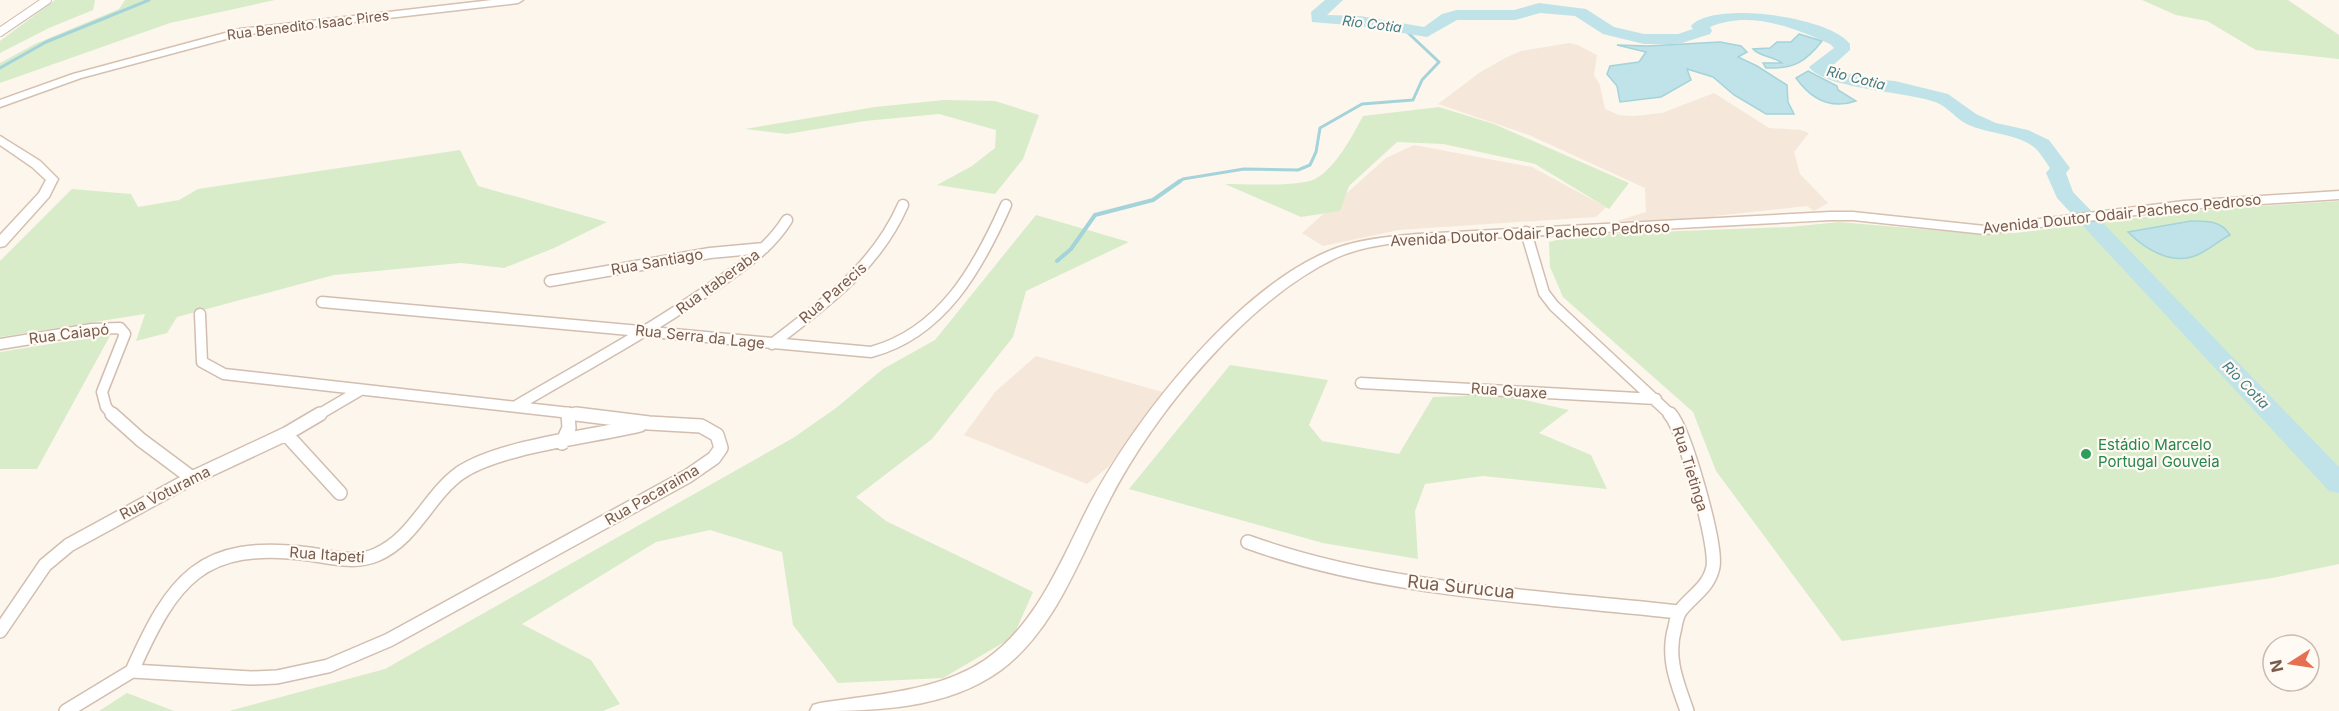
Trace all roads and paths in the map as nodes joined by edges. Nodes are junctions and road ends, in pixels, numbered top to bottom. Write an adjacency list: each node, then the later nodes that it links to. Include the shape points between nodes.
1 (47, 0): 3 (street)
2 (518, 0): 4 (main road, Rua Benedito Isaac Pires, via 240,32 77,76)
3 (1, 31)
4 (0, 104)
5 (0, 140): 11 (main road, via 52,178 45,194)
6 (2339, 195): 10 (main road, Avenida Doutor Odair Pacheco Pedroso, via 2184,205 1985,230 1830,216)
7 (903, 205): 18 (street, Rua Parecis, via 890,233 866,265)
8 (1006, 206): 18 (street, Rua Serra da Lage, via 976,269 934,316 900,345 871,352)
9 (787, 220): 12 (street, Rua Itaberaba)
10 (1526, 232): 21 (street, Rua Tietinga, via 1544,293 1554,306); 34 (main road, Avenida Doutor Odair Pacheco Pedroso, via 1380,242 1334,254 1294,277 1244,316 1165,403 1124,460 1064,578 1018,644 992,665 945,688)
11 (0, 243)
12 (764, 248): 13 (street, Rua Santiago, via 710,253); 16 (street, Rua Itaberaba)
13 (550, 281)
14 (322, 302): 16 (street, Rua Serra da Lage)
15 (200, 314): 20 (street, Rua Pacaraima, via 199,351 202,362 210,369)
16 (646, 331): 18 (street, Rua Serra da Lage); 22 (street, Rua Itaberaba)
17 (0, 344): 27 (street, Rua Caiapó, via 120,328 125,334 103,389 105,408)
18 (772, 344)
19 (1361, 383): 21 (street, Rua Guaxe)
20 (359, 391): 22 (street, Rua Pacaraima); 25 (street, Rua Voturama)
21 (1656, 399): 30 (street, Rua Tietinga, via 1679,427 1713,547 1713,566 1706,585)
22 (516, 406): 23 (street, Rua Pacaraima)
23 (568, 413): 24 (street, Rua Pacaraima); 26 (street, via 569,428)
24 (649, 423): 26 (street, Rua Itapeti); 32 (street, Rua Pacaraima, via 701,426 717,435 721,448 714,458 688,476 389,640 328,666 277,677)
25 (286, 434): 27 (street, Rua Voturama); 28 (street)
26 (562, 443): 32 (street, Rua Itapeti, via 504,455 470,467 432,500 395,544 376,557 359,560 247,550 215,559 183,582 145,642)
27 (192, 477): 31 (street, Rua Voturama, via 58,552)
28 (340, 494)
29 (1248, 542): 30 (street, Rua Surucua, via 1304,562 1375,578)
30 (1679, 612): 35 (street, Rua Tietinga, via 1670,645 1672,668)
31 (0, 631)
32 (132, 671): 33 (street)
33 (66, 711)
34 (820, 711)
35 (1687, 711)

